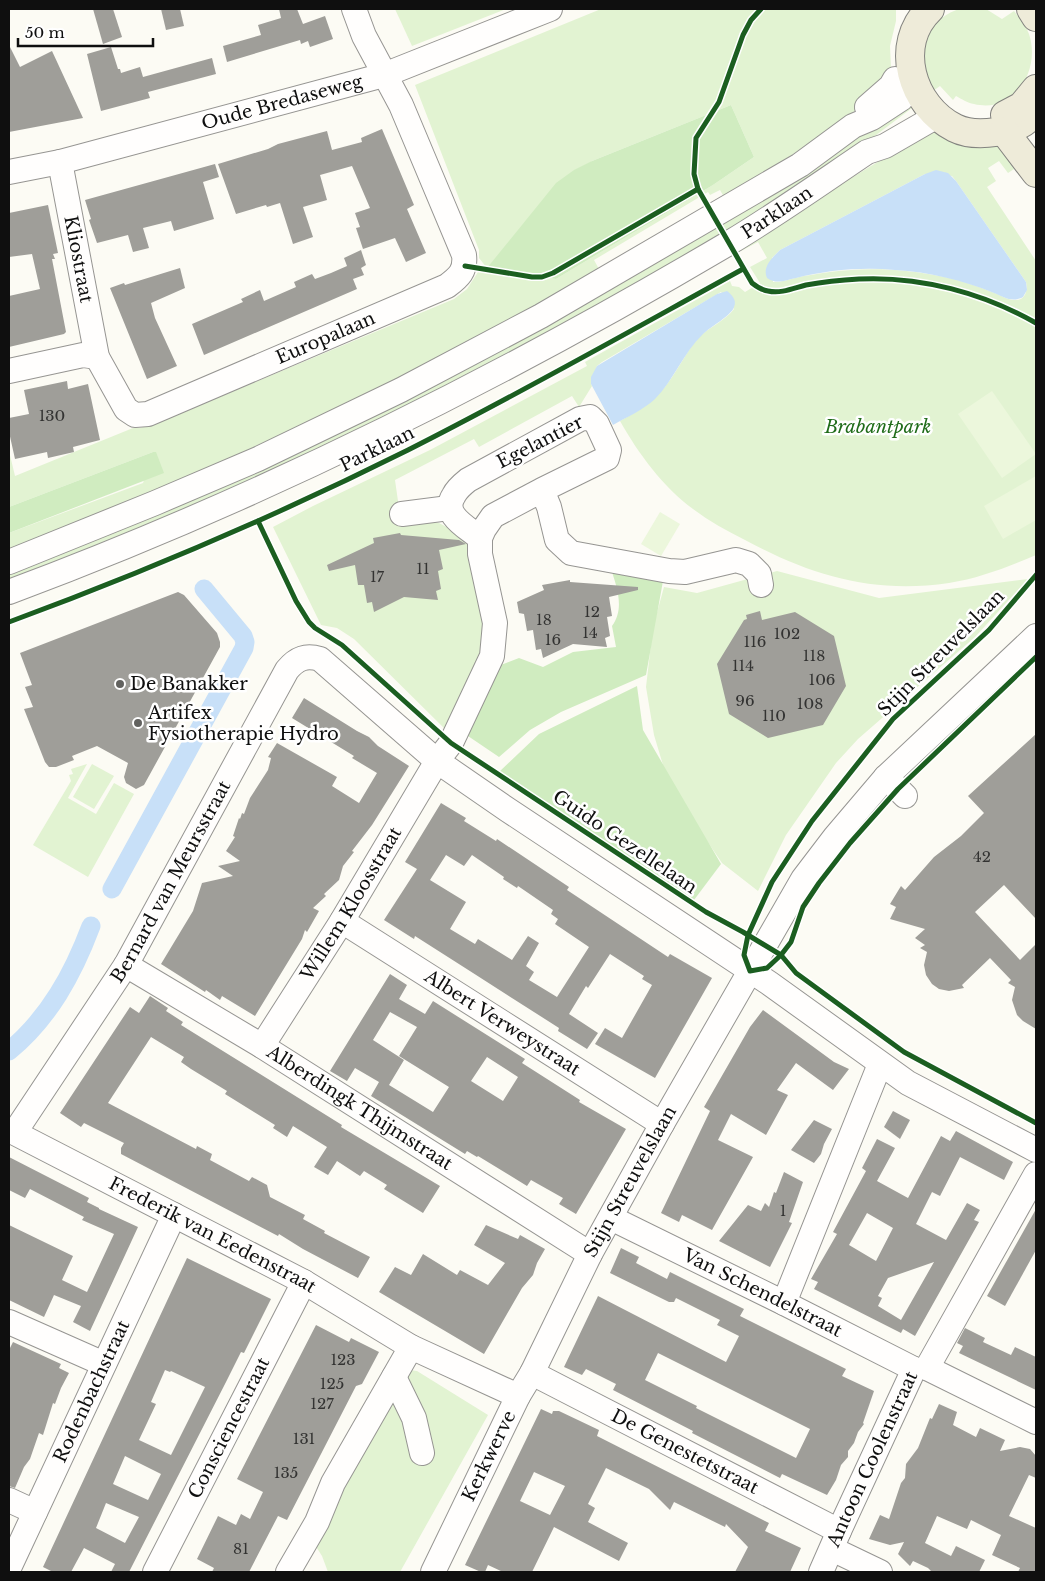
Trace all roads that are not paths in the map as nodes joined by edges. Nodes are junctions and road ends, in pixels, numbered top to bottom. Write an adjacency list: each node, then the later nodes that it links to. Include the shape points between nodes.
1 (354, 9): 6 (street)
2 (550, 9): 6 (street, Oude Bredaseweg)
3 (1031, 9): 5 (main road)
4 (916, 11): 7 (main road, via 903,24 898,44)
5 (1036, 17)
6 (384, 75): 10 (street, Oude Bredaseweg); 13 (street, Europalaan, via 401,105 464,255 465,266 459,277 447,286 142,415 126,410)
7 (919, 96): 8 (main road, via 980,119); 9 (main road, via 955,128 987,133); 19 (street, Parklaan, via 901,100 853,126 800,165 714,216 541,316 401,390 240,466); 21 (street, Parklaan, via 867,152 729,243 556,342 418,414 237,499 146,539)
8 (1034, 107): 9 (main road, via 1017,126)
9 (1004, 131): 11 (main road)
10 (60, 162): 12 (street, Oude Bredaseweg); 13 (street, Kliostraat)
11 (1030, 171)
12 (9, 172)
13 (98, 357): 14 (street, via 84,355)
14 (9, 371)
15 (542, 490): 16 (street, Egelantier, via 607,458 609,450 597,424 590,417 580,419 468,480 453,495); 18 (street, Egelantier, via 493,516); 20 (street, via 550,507 557,540 570,553 684,572 736,560 749,564 759,574)
16 (450, 508): 17 (street); 18 (street, via 454,518)
17 (402, 514)
18 (480, 538): 23 (street, via 480,554 495,622 492,656 451,743)
19 (9, 562)
20 (761, 585)
21 (9, 592)
22 (1036, 636): 24 (street, Stijn Streuvelslaan)
23 (437, 761): 26 (street, Willem Kloosstraat); 27 (street, Bernard van Meursstraat, via 320,659 312,657 293,662); 28 (street)
24 (886, 777): 25 (street); 28 (street, Stijn Streuvelslaan, via 803,879)
25 (905, 796)
26 (342, 921): 29 (street, Willem Kloosstraat); 31 (street, Albert Verweystraat)
27 (126, 965): 29 (street, Alberdingk Thijmstraat); 32 (street, Bernard van Meursstraat)
28 (750, 971): 30 (street); 31 (street, Stijn Streuvelslaan)
29 (262, 1046): 37 (street, Alberdingk Thijmstraat, via 477,1193)
30 (880, 1064): 33 (street, via 908,1083); 39 (street)
31 (662, 1124): 36 (street, Stijn Streuvelslaan)
32 (12, 1131): 35 (street, Frederik van Eedenstraat)
33 (1036, 1150)
34 (1036, 1174): 43 (street, Antoon Coolenstraat)
35 (174, 1215): 38 (street, Frederik van Eedenstraat); 42 (street, Rodenbachstraat)
36 (611, 1218): 37 (street, Stijn Streuvelslaan); 39 (street, Van Schendelstraat)
37 (590, 1254): 44 (street, Stijn Streuvelslaan)
38 (304, 1282): 41 (street, Frederik van Eedenstraat); 53 (street, Consciencestraat)
39 (784, 1303): 43 (street, Van Schendelstraat)
40 (9, 1322): 42 (street)
41 (411, 1347): 45 (street); 46 (street, Kerkwerve)
42 (104, 1364): 50 (street, Rodenbachstraat)
43 (921, 1369): 47 (street, Van Schendelstraat); 51 (street, Antoon Coolenstraat)
44 (532, 1373): 46 (street, Stijn Streuvelslaan); 51 (street, De Genestetstraat)
45 (394, 1377): 48 (street, via 414,1418); 54 (street, via 333,1483 317,1522)
46 (518, 1396): 55 (street, Kerkwerve)
47 (1036, 1422)
48 (422, 1453)
49 (9, 1500): 50 (street)
50 (35, 1512): 52 (street, Rodenbachstraat)
51 (836, 1540): 56 (street, Antoon Coolenstraat); 57 (street, De Genestetstraat)
52 (9, 1568)
53 (155, 1572)
54 (288, 1572)
55 (433, 1572)
56 (821, 1572)
57 (880, 1572)

